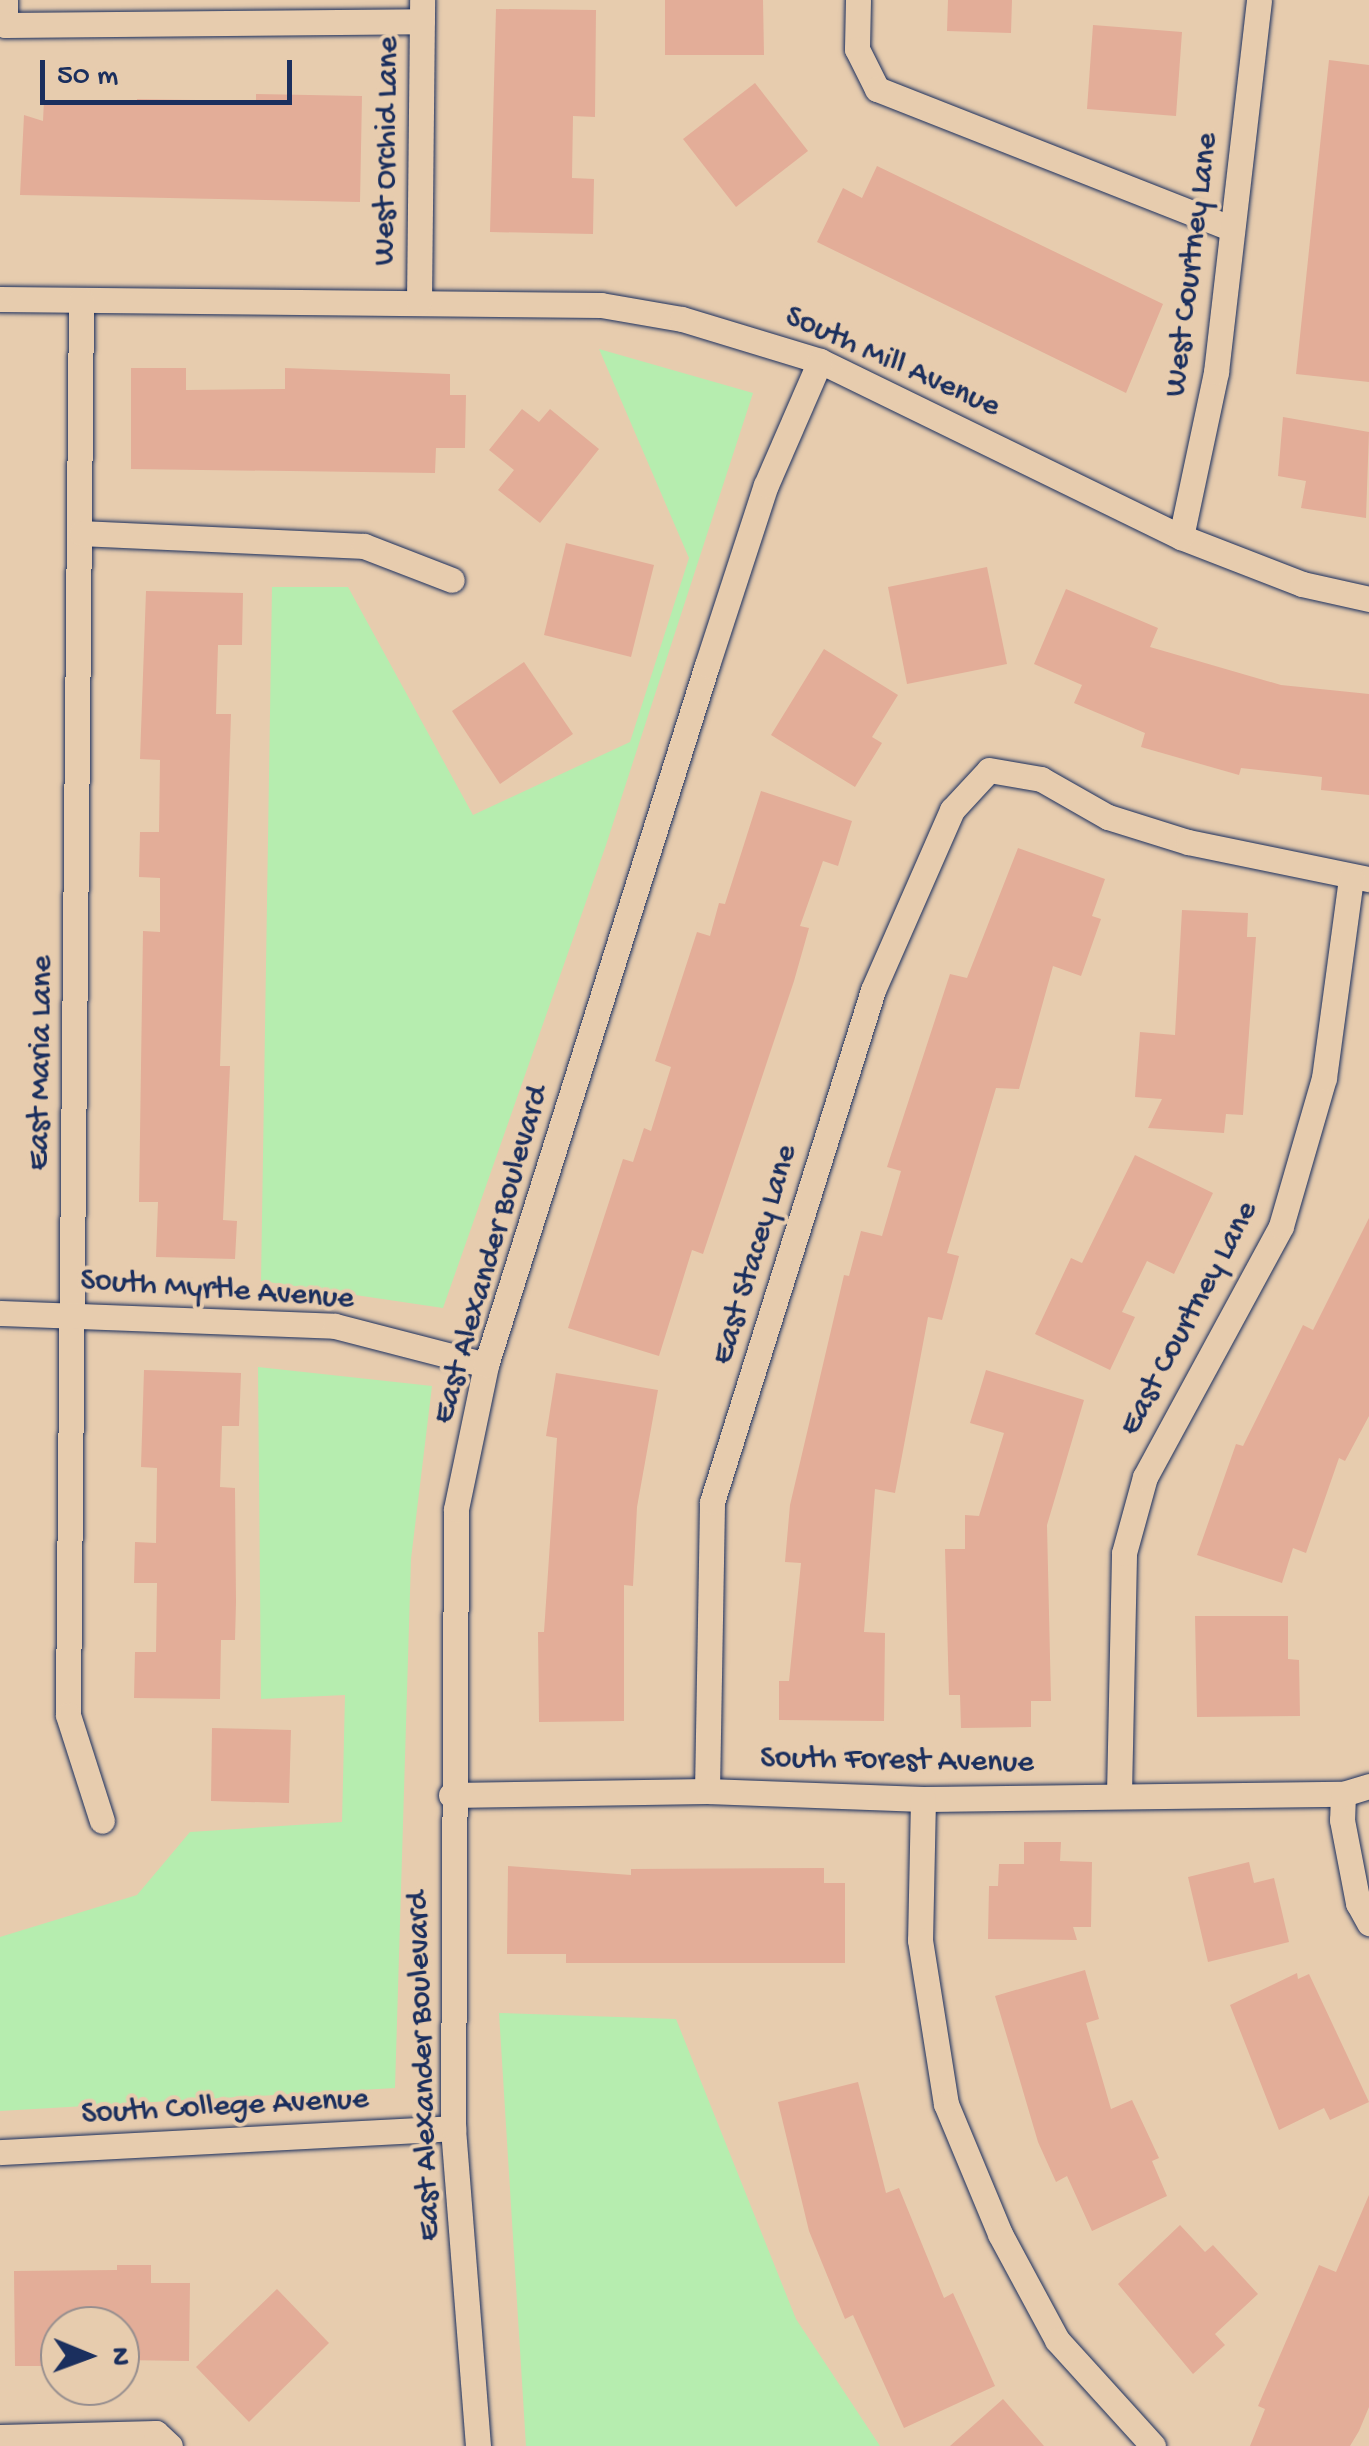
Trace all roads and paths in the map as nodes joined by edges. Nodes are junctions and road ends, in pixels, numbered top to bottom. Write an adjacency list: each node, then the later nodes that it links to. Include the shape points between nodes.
1 (858, 0): 5 (street, via 858,48 877,89)
2 (1259, 0): 5 (street, West Courtney Lane)
3 (422, 10): 4 (street); 8 (street, West Orchid Lane)
4 (5, 13)
5 (1230, 228): 11 (street, West Courtney Lane, via 1216,372)
6 (0, 300): 7 (street, South Mill Avenue)
7 (81, 300): 8 (street, South Mill Avenue); 10 (street, East Maria Lane)
8 (419, 302): 9 (street, South Mill Avenue, via 601,305 682,319)
9 (820, 361): 11 (street, South Mill Avenue); 17 (street, East Alexander Boulevard, via 766,485)
10 (80, 534): 12 (street, via 364,546); 16 (street, East Maria Lane)
11 (1181, 537): 13 (street, South Mill Avenue, via 1302,584)
12 (452, 580)
13 (1369, 600)
14 (1360, 878): 19 (street, East Stacey Lane, via 1188,842 1108,816 1040,779 989,770 952,810 873,990 712,1502); 21 (street, East Courtney Lane, via 1324,1078 1281,1226 1144,1477 1124,1553)
15 (0, 1313): 16 (street, South Myrtle Avenue)
16 (71, 1314): 17 (street, South Myrtle Avenue, via 334,1326); 24 (street, East Maria Lane, via 68,1715)
17 (486, 1365): 20 (street, East Alexander Boulevard, via 456,1509)
18 (1369, 1786): 22 (street, South Forest Avenue)
19 (707, 1791): 20 (street, South Forest Avenue); 23 (street, South Forest Avenue)
20 (451, 1794): 26 (street, East Alexander Boulevard)
21 (1120, 1794): 22 (street, South Forest Avenue); 23 (street, South Forest Avenue)
22 (1343, 1794): 25 (street, via 1358,1903)
23 (923, 1798): 31 (street, via 920,1940 946,2104 1000,2234 1058,2340)
24 (102, 1821)
25 (1369, 1923)
26 (453, 2128): 27 (street, South College Avenue); 30 (street, East Alexander Boulevard)
27 (0, 2152)
28 (0, 2436): 29 (street, via 156,2433)
29 (170, 2446)
30 (478, 2446)
31 (1153, 2446)

